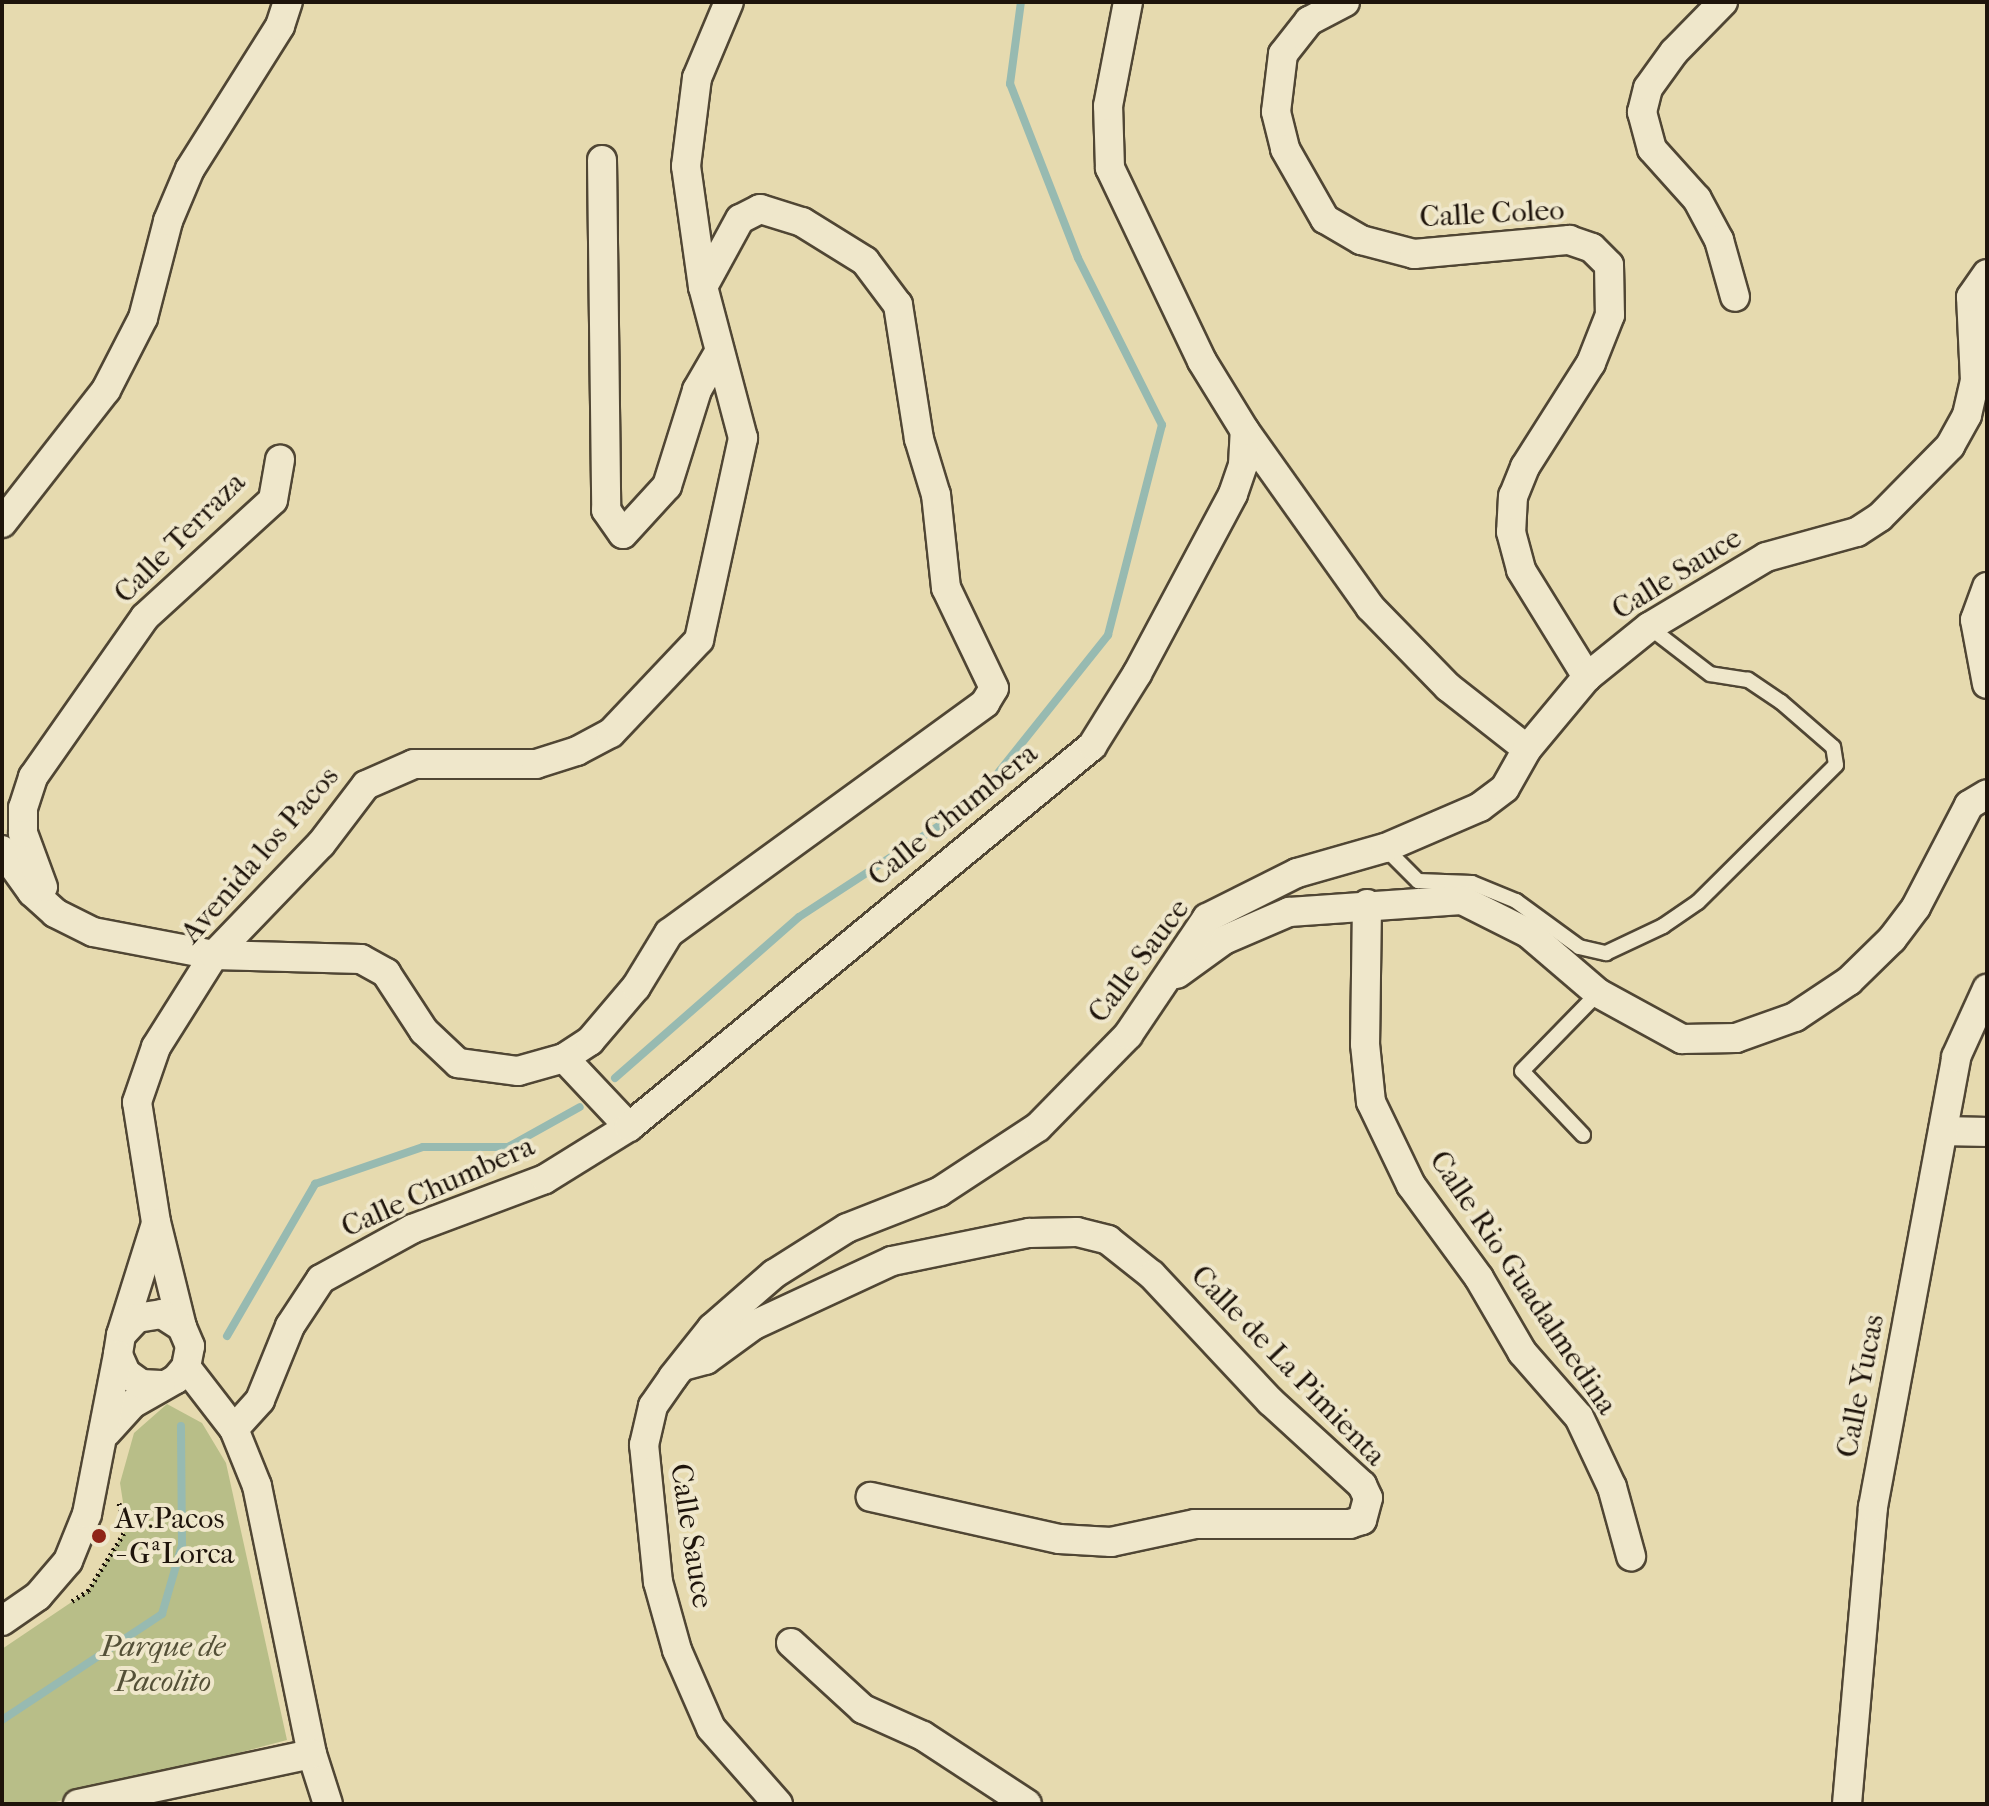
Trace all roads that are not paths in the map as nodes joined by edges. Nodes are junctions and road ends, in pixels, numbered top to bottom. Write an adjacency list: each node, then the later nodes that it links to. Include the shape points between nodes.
1 (288, 2): 13 (street, via 280,26 190,169 168,221 143,318 106,390)
2 (729, 2): 8 (street, Avenida los Pacos, via 697,78 686,166)
3 (1128, 2): 11 (street, via 1108,106 1110,168 1202,361)
4 (1345, 2): 16 (street, Calle Coleo, via 1309,21 1283,54 1276,112 1291,162 1325,219 1361,240 1414,254 1569,240 1592,248 1609,265 1610,315 1591,363 1525,467 1513,496 1511,532 1521,570)
5 (1723, 2): 9 (street, via 1674,52 1648,88 1642,112 1652,149 1697,199 1719,240)
6 (602, 160): 10 (street, via 606,510 623,534 667,486 697,390)
7 (1987, 274): 15 (street, Calle Sauce, via 1971,297 1975,381 1967,415 1926,474 1857,532 1766,557)
8 (703, 287): 10 (street, Avenida los Pacos); 28 (street, via 740,219 760,209 802,222 865,261 898,305 919,439 936,495 946,588 993,679 991,698 669,933 636,987 590,1041)
9 (1735, 297)
10 (719, 352): 24 (street, Avenida los Pacos, via 743,438 699,640 611,733 577,751 536,764 414,764 366,785 321,844)
11 (1245, 431): 18 (street, via 1370,607 1448,687); 29 (street, Calle Chumbera, via 1243,465 1220,521 1092,746)
12 (280, 460): 23 (street, Calle Terraza, via 273,500 145,617 33,777 23,808 23,833)
13 (2, 523)
14 (1987, 587): 17 (street, via 1975,620)
15 (1649, 627): 16 (street, Calle Sauce); 20 (lane, via 1710,674 1748,680 1833,747 1836,765 1698,902 1663,926 1606,953 1579,947 1516,901 1472,883 1418,881)
16 (1587, 677): 18 (street, Calle Sauce)
17 (1987, 684)
18 (1527, 749): 20 (street, Calle Sauce, via 1505,788 1480,807)
19 (1987, 794): 27 (street, via 1969,805 1916,907 1892,939 1849,981 1795,1017 1736,1038 1682,1039)
20 (1385, 848): 25 (street, Calle Sauce, via 1297,873 1207,918)
21 (2, 850): 23 (street, via 32,892)
22 (1367, 904): 25 (street, via 1289,912 1224,940); 27 (street, via 1462,900 1528,933); 42 (street, Calle Rio Guadalmedina, via 1365,1044 1371,1102 1411,1185 1479,1278 1522,1352 1579,1417 1612,1487)
23 (55, 913): 24 (street, via 93,932)
24 (214, 955): 28 (street, via 361,959 386,973 424,1031 458,1063 518,1071); 33 (street, Avenida los Pacos, via 156,1047 137,1102)
25 (1160, 987): 36 (street, Calle Sauce, via 1128,1035 1038,1127 939,1192 847,1228 774,1274 712,1328)
26 (1987, 989): 30 (street, Calle Yucas, via 1956,1057)
27 (1598, 993): 32 (lane, via 1522,1071)
28 (564, 1058): 29 (street)
29 (629, 1127): 39 (street, Calle Chumbera, via 545,1179 412,1229 321,1279 290,1326 260,1400)
30 (1943, 1131): 31 (street); 50 (street, Calle Yucas, via 1873,1507)
31 (1987, 1132)
32 (1583, 1135)
33 (156, 1222): 34 (street, Avenida los Pacos); 35 (street, Avenida los Pacos)
34 (182, 1327): 35 (street, via 162,1314 137,1318); 37 (street, via 190,1346)
35 (119, 1345): 38 (street, via 126,1373 141,1384); 40 (street, Avenida los Pacos)
36 (682, 1366): 41 (street, Calle de La Pimienta, via 706,1360 754,1325 892,1261 1029,1233 1077,1232 1108,1240 1152,1275 1270,1401 1362,1485 1368,1498 1362,1520 1350,1524 1195,1524 1111,1542 1059,1539); 48 (street, Calle Sauce, via 653,1406 644,1445 658,1582 677,1650 711,1728)
37 (186, 1367): 38 (street); 39 (street)
38 (161, 1385): 40 (street, Avenida los Pacos, via 132,1404)
39 (234, 1429): 45 (street, via 257,1486)
40 (107, 1432): 43 (street, Avenida los Pacos, via 87,1514 68,1561 38,1596)
41 (871, 1497)
42 (1631, 1556)
43 (2, 1621)
44 (791, 1643): 49 (street, via 863,1709 923,1736)
45 (312, 1754): 46 (street); 47 (street)
46 (78, 1804)
47 (328, 1804)
48 (778, 1804)
49 (1027, 1804)
50 (1847, 1804)

